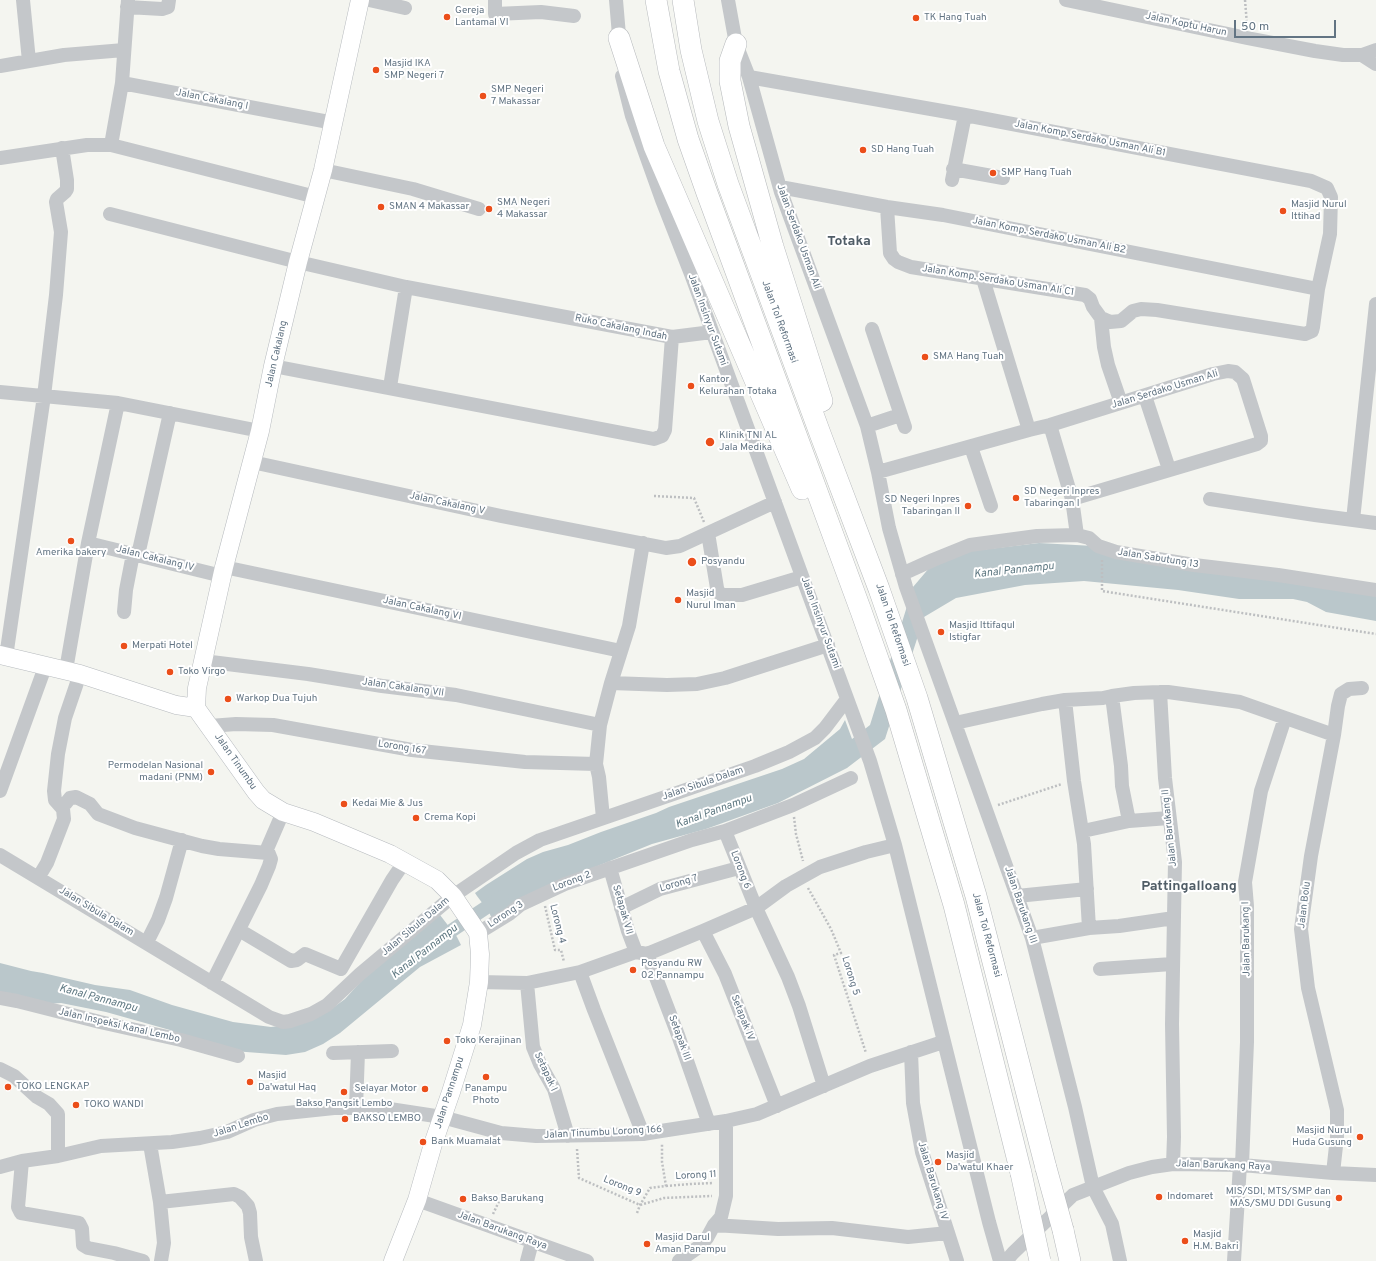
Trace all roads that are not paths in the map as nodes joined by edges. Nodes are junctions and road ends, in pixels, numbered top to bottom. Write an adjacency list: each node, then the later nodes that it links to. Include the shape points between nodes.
1 (23, 0): 20 (street)
2 (168, 0): 11 (street, via 168,6 162,9)
3 (360, 0): 26 (main road, Jalan Cakalang)
4 (369, 0): 13 (street)
5 (495, 0): 12 (street, via 495,14)
6 (616, 0): 15 (street, Jalan Insinyur Sutami)
7 (656, 0): 78 (highway, via 669,71 706,193)
8 (683, 0): 77 (highway, Jalan Tol Reformasi, via 691,50 706,114 728,184)
9 (728, 0): 16 (street, Jalan Serdako Usman Ali)
10 (1066, 0): 19 (street, Jalan Koptu Harun, via 1315,51)
11 (128, 3): 17 (street)
12 (540, 6): 14 (street)
13 (405, 8)
14 (574, 16)
15 (619, 38): 44 (street, Jalan Insinyur Sutami, via 622,79 632,116); 78 (highway, via 654,146 803,493)
16 (736, 44): 23 (street, Jalan Serdako Usman Ali); 77 (highway, via 730,61 730,81 739,126 773,247 859,516)
17 (124, 50): 20 (street); 24 (street)
18 (1376, 50): 19 (street, Jalan Koptu Harun)
19 (1362, 55): 21 (street)
20 (29, 61): 22 (street)
21 (1376, 64)
22 (0, 66)
23 (749, 77): 25 (street, Jalan Komp. Serdako Usman Ali B1); 32 (street, Jalan Serdako Usman Ali)
24 (122, 83): 26 (street, Jalan Cakalang I); 27 (street)
25 (964, 115): 31 (street, via 952,175); 40 (street, Jalan Komp. Serdako Usman Ali B1, via 1321,184 1328,188 1331,213 1330,234)
26 (334, 123): 30 (main road, Jalan Cakalang)
27 (111, 145): 28 (street); 33 (street)
28 (62, 148): 29 (street); 49 (street, via 67,189 56,202 61,232)
29 (0, 158)
30 (323, 170): 33 (main road, Jalan Cakalang); 35 (street, via 413,189)
31 (1003, 178)
32 (780, 187): 34 (street, Jalan Komp. Serdako Usman Ali B2); 55 (street, Jalan Serdako Usman Ali)
33 (316, 198): 37 (main road, Jalan Cakalang)
34 (887, 207): 38 (street, Jalan Komp. Serdako Usman Ali C1, via 890,253 894,259 911,267); 40 (street, Jalan Komp. Serdako Usman Ali B2, via 942,215)
35 (479, 209)
36 (110, 214): 37 (street, Ruko Cakalang Indah)
37 (298, 262): 39 (street, Ruko Cakalang Indah); 46 (main road, Jalan Cakalang)
38 (983, 279): 42 (street, Jalan Komp. Serdako Usman Ali C1, via 1085,296 1090,299); 56 (street)
39 (406, 287): 45 (street, Ruko Cakalang Indah); 47 (street)
40 (1318, 289): 42 (street, via 1312,331 1305,334 1157,310 1133,311 1121,320 1110,322)
41 (1376, 304): 66 (street)
42 (1101, 318): 52 (street, via 1108,365)
43 (872, 329): 55 (street, via 903,421)
44 (712, 332): 45 (street); 64 (street, Jalan Insinyur Sutami)
45 (672, 337): 47 (street, Ruko Cakalang Indah, via 665,430 662,436 654,439)
46 (274, 366): 47 (street, Ruko Cakalang Indah); 57 (main road, Jalan Cakalang)
47 (390, 387)
48 (0, 392): 49 (street)
49 (44, 396): 51 (street); 83 (street)
50 (1146, 396): 52 (street, Jalan Serdako Usman Ali); 60 (street); 60 (street, Jalan Serdako Usman Ali, via 1213,374 1235,372 1242,379 1261,436 1261,441 1257,444)
51 (118, 403): 53 (street); 70 (street)
52 (1120, 403): 54 (street, Jalan Serdako Usman Ali)
53 (170, 413): 57 (street); 72 (street)
54 (1050, 425): 56 (street, Jalan Serdako Usman Ali); 62 (street)
55 (867, 426): 61 (street, Jalan Serdako Usman Ali)
56 (1029, 430): 58 (street, Jalan Serdako Usman Ali)
57 (260, 431): 59 (main road, Jalan Cakalang)
58 (971, 447): 61 (street, Jalan Serdako Usman Ali); 65 (street)
59 (252, 462): 71 (street, Jalan Cakalang V, via 501,516); 73 (main road, Jalan Cakalang)
60 (1169, 470): 62 (street, Jalan Serdako Usman Ali)
61 (878, 472): 75 (street, Jalan Serdako Usman Ali, via 889,528)
62 (1072, 499): 69 (street)
63 (1210, 499): 66 (street)
64 (775, 502): 68 (street, Jalan Cakalang V); 74 (street, Jalan Insinyur Sutami)
65 (991, 506)
66 (1353, 520): 67 (street)
67 (1376, 523)
68 (708, 533): 71 (street, Jalan Cakalang V, via 672,548); 74 (street, via 717,588 723,595 742,595)
69 (1076, 535): 75 (street, Jalan Sabutung 13, via 1037,536 970,545 933,560); 76 (street, Jalan Sabutung 13, via 1089,538 1098,546 1124,554)
70 (88, 543): 72 (street, Jalan Cakalang IV); 86 (street)
71 (643, 543): 82 (street, via 629,626)
72 (135, 554): 73 (street, Jalan Cakalang IV); 79 (street, via 126,590)
73 (223, 571): 82 (street, Jalan Cakalang VI); 84 (main road, Jalan Cakalang)
74 (802, 577): 81 (street, Jalan Insinyur Sutami)
75 (904, 580): 80 (street, Jalan Serdako Usman Ali)
76 (1376, 590)
77 (881, 595): 178 (highway, Jalan Tol Reformasi, bridge, via 917,698 976,896)
78 (857, 601): 177 (highway, bridge, via 896,710 954,905 1021,1173)
79 (124, 612)
80 (922, 630): 95 (street, Jalan Barukang III)
81 (828, 645): 87 (street, via 725,678 697,684); 92 (street, Jalan Insinyur Sutami)
82 (620, 651): 87 (street)
83 (3, 656): 85 (main road)
84 (203, 661): 93 (main road, Jalan Cakalang); 96 (street, Jalan Cakalang VII, via 456,695)
85 (45, 667): 86 (main road); 101 (street)
86 (73, 672): 93 (main road, via 176,705); 102 (street, via 58,754 54,796)
87 (611, 683): 96 (street)
88 (1362, 688): 98 (street, Jalan Bolu, via 1348,689 1341,694)
89 (1160, 692): 90 (street); 94 (street, via 1240,702); 105 (street, Jalan Barukang II)
90 (1112, 696): 91 (street); 106 (street, via 1122,786)
91 (1065, 700): 95 (street); 108 (street)
92 (849, 703): 104 (street, Jalan Sibula Dalam, via 815,738 789,752); 110 (street, Jalan Insinyur Sutami)
93 (196, 708): 97 (main road, Jalan Tinumbu)
94 (1285, 718): 98 (street); 157 (street, Jalan Barukang I, via 1261,791 1245,882 1247,1042)
95 (955, 723): 119 (street, Jalan Barukang III)
96 (600, 725): 99 (street)
97 (210, 726): 99 (street, Lorong 167, via 273,725 412,750 525,762); 103 (main road, Jalan Tinumbu, via 256,792 263,800)
98 (1334, 735): 159 (street, Jalan Bolu, via 1311,856 1302,928 1308,988 1337,1110)
99 (596, 764): 104 (street)
100 (851, 778): 107 (street, Lorong 2, via 793,805)
101 (0, 791)
102 (61, 806): 109 (street, via 70,798 76,798 90,804 98,814 135,828); 116 (street, via 64,813 62,825 47,863)
103 (283, 812): 111 (street, via 268,844); 113 (main road, Jalan Tinumbu, via 370,844)
104 (603, 818): 120 (street, Jalan Sibula Dalam, via 540,840 516,853)
105 (1169, 818): 106 (street); 123 (street, Jalan Barukang II, via 1174,862)
106 (1129, 821): 108 (street)
107 (725, 831): 114 (street, Lorong 2); 115 (street, Lorong 6)
108 (1083, 831): 117 (street)
109 (182, 840): 111 (street, via 219,849); 129 (street, via 166,898)
110 (895, 845): 122 (street, via 820,867 786,886); 138 (street)
111 (268, 853): 126 (street, via 271,859 270,866)
112 (0, 855): 116 (street, Jalan Sibula Dalam)
113 (405, 861): 120 (main road, Jalan Tinumbu, via 438,880); 126 (street, via 384,892 341,969 305,954 292,961)
114 (610, 868): 118 (street, Lorong 2); 121 (street, Setapak VII)
115 (739, 868): 121 (street, Lorong 7, via 660,889); 122 (street, Lorong 6)
116 (38, 878): 129 (street, Jalan Sibula Dalam)
117 (1087, 889): 119 (street); 125 (street)
118 (538, 896): 124 (street, Lorong 3, via 509,914)
119 (1017, 896): 128 (street, Jalan Barukang III)
120 (456, 901): 124 (main road, Jalan Tinumbu); 133 (street, Jalan Sibula Dalam, via 360,974 327,1005 299,1019 276,1021)
121 (621, 908): 130 (street, Setapak VII, via 628,932)
122 (756, 908): 127 (street); 145 (street, Lorong 6, via 788,977)
123 (1174, 918): 125 (street); 131 (street, Jalan Barukang II)
124 (474, 928): 135 (main road, Jalan Pannampu, via 480,954)
125 (1089, 928): 128 (street)
126 (239, 930): 133 (street)
127 (703, 931): 130 (street); 146 (street, Setapak IV, via 725,974)
128 (1032, 938): 161 (street, Jalan Barukang III)
129 (147, 942): 133 (street, Jalan Sibula Dalam)
130 (641, 953): 134 (street); 150 (street, Setapak III, via 678,1035)
131 (1172, 964): 132 (street); 156 (street, Jalan Barukang II)
132 (1100, 969)
133 (217, 974)
134 (573, 974): 136 (street); 151 (street, via 594,1010)
135 (479, 982): 136 (street); 148 (main road, Jalan Pannampu, via 472,1025)
136 (527, 983): 152 (street, Setapak I, via 533,1046 554,1089)
137 (0, 998): 143 (street, Jalan Inspeksi Kanal Lembo, via 181,1040)
138 (943, 1042): 141 (street, Jalan Tinumbu Lorong 166); 175 (street)
139 (392, 1051): 140 (street)
140 (358, 1052): 142 (street); 147 (street)
141 (910, 1052): 145 (street, Jalan Tinumbu Lorong 166); 165 (street, Jalan Barukang IV, via 913,1103 922,1152)
142 (333, 1053)
143 (238, 1056)
144 (0, 1068): 154 (street, via 50,1104 58,1114)
145 (824, 1086): 146 (street, Jalan Tinumbu Lorong 166)
146 (776, 1106): 149 (street, Jalan Tinumbu Lorong 166, via 757,1114)
147 (356, 1108): 148 (street, Jalan Lembo, via 383,1108); 153 (street, Jalan Lembo, via 277,1114 254,1120 227,1132)
148 (442, 1117): 152 (street, Jalan Tinumbu Lorong 166, via 501,1133); 162 (main road, Jalan Pannampu)
149 (726, 1121): 150 (street, Jalan Tinumbu Lorong 166); 164 (street, via 727,1190 721,1217)
150 (710, 1124): 151 (street, Jalan Tinumbu Lorong 166)
151 (643, 1134): 152 (street, Jalan Tinumbu Lorong 166)
152 (572, 1136)
153 (150, 1144): 154 (street, Jalan Lembo, via 101,1146); 163 (street)
154 (58, 1156): 155 (street, Jalan Lembo)
155 (22, 1161): 158 (street, Jalan Lembo); 167 (street, via 18,1207 21,1213 79,1223 83,1245 88,1248)
156 (1173, 1164): 157 (street, Jalan Barukang Raya); 161 (street, Jalan Barukang Raya, via 1129,1173)
157 (1241, 1165): 159 (street, Jalan Barukang Raya); 180 (street, Jalan Barukang I)
158 (0, 1167)
159 (1333, 1173): 160 (street, Jalan Barukang Raya)
160 (1376, 1175)
161 (1093, 1187): 176 (street, Jalan Barukang Raya, via 1073,1195); 179 (street, Jalan Barukang III, via 1112,1224)
162 (416, 1200): 166 (street, Jalan Barukang Raya); 170 (main road, Jalan Pannampu)
163 (160, 1202): 168 (street, via 164,1243); 169 (street, via 234,1194 240,1197 248,1206 250,1213)
164 (714, 1225): 165 (street, via 778,1229 832,1228 908,1237); 173 (street, via 700,1246)
165 (948, 1233): 174 (street, Jalan Barukang IV)
166 (532, 1242): 171 (street); 172 (street, Jalan Barukang Raya)
167 (143, 1261)
168 (161, 1261)
169 (256, 1261)
170 (393, 1261)
171 (527, 1261)
172 (587, 1261)
173 (679, 1261)
174 (957, 1261)
175 (1000, 1261)
176 (1006, 1261)
177 (1040, 1261)
178 (1070, 1261)
179 (1120, 1261)
180 (1234, 1261)

